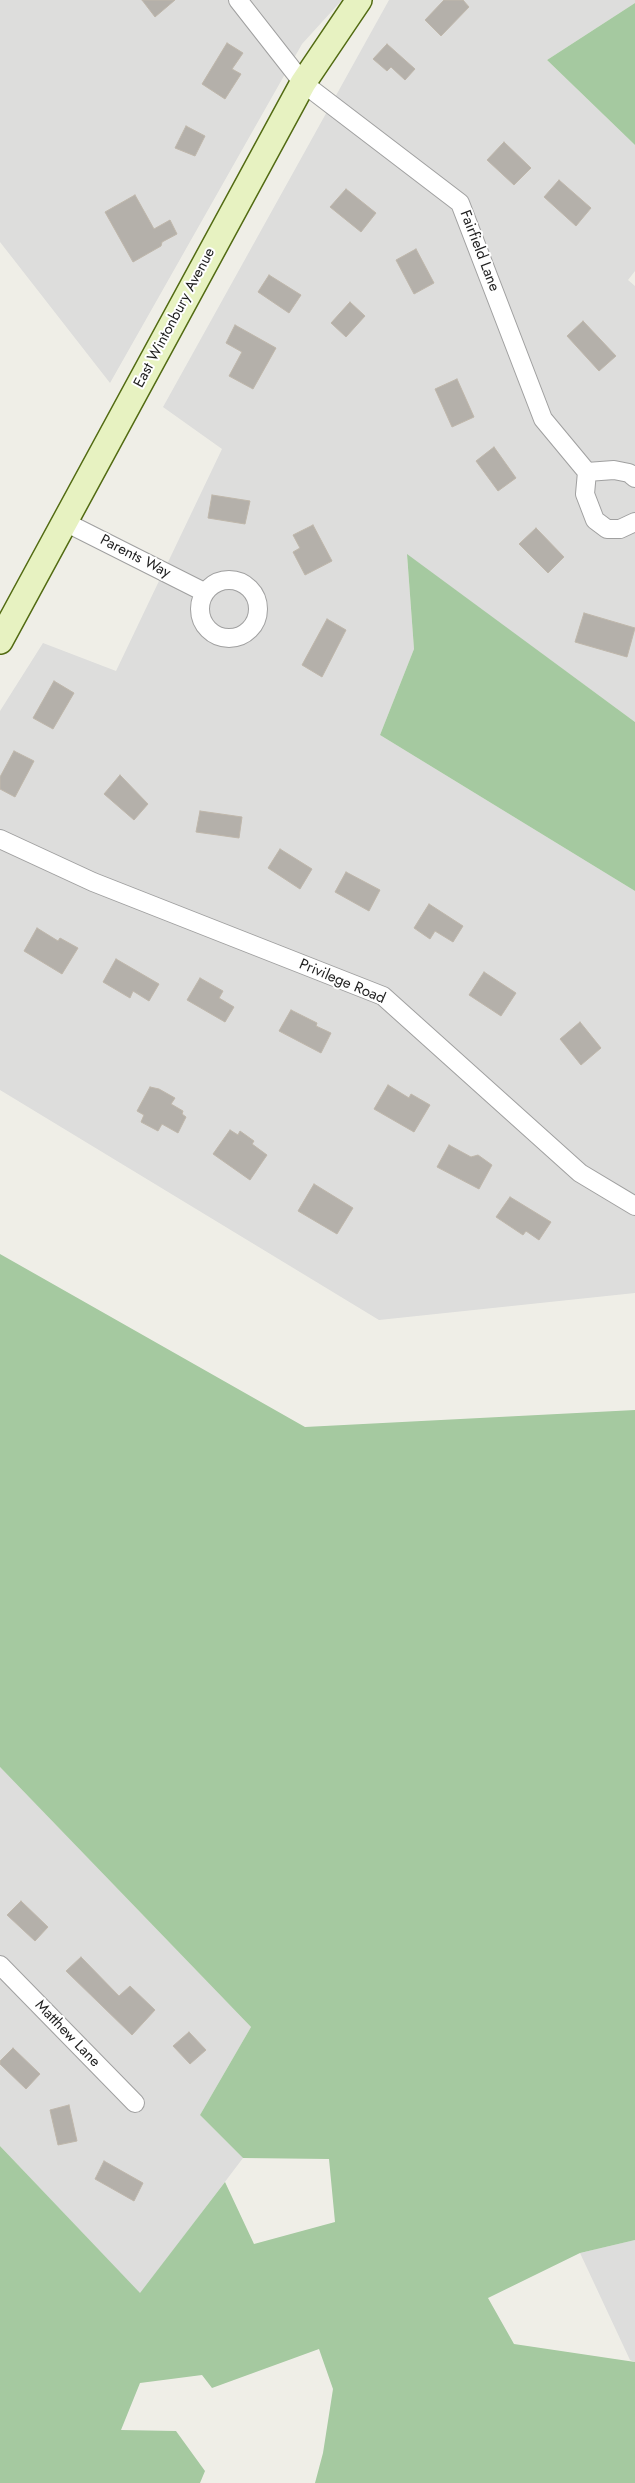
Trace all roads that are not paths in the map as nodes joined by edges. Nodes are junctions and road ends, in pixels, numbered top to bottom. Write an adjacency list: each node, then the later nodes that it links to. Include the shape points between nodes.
1 (238, 0): 3 (street, Fairfield Lane)
2 (358, 0): 3 (main road, East Wintonbury Avenue)
3 (303, 83): 4 (street, Fairfield Lane, via 460,203 542,419); 6 (main road, East Wintonbury Avenue)
4 (587, 472): 5 (street, via 614,470); 7 (street, via 585,494 594,520 607,529 620,530)
5 (635, 478)
6 (65, 522): 8 (street, Parents Way); 9 (main road, East Wintonbury Avenue)
7 (635, 522)
8 (204, 592)
9 (0, 641)
10 (0, 839): 11 (street, Privilege Road, via 93,882 383,996 580,1173)
11 (635, 1206)
12 (0, 1965): 13 (street, Matthew Lane)
13 (135, 2103)

